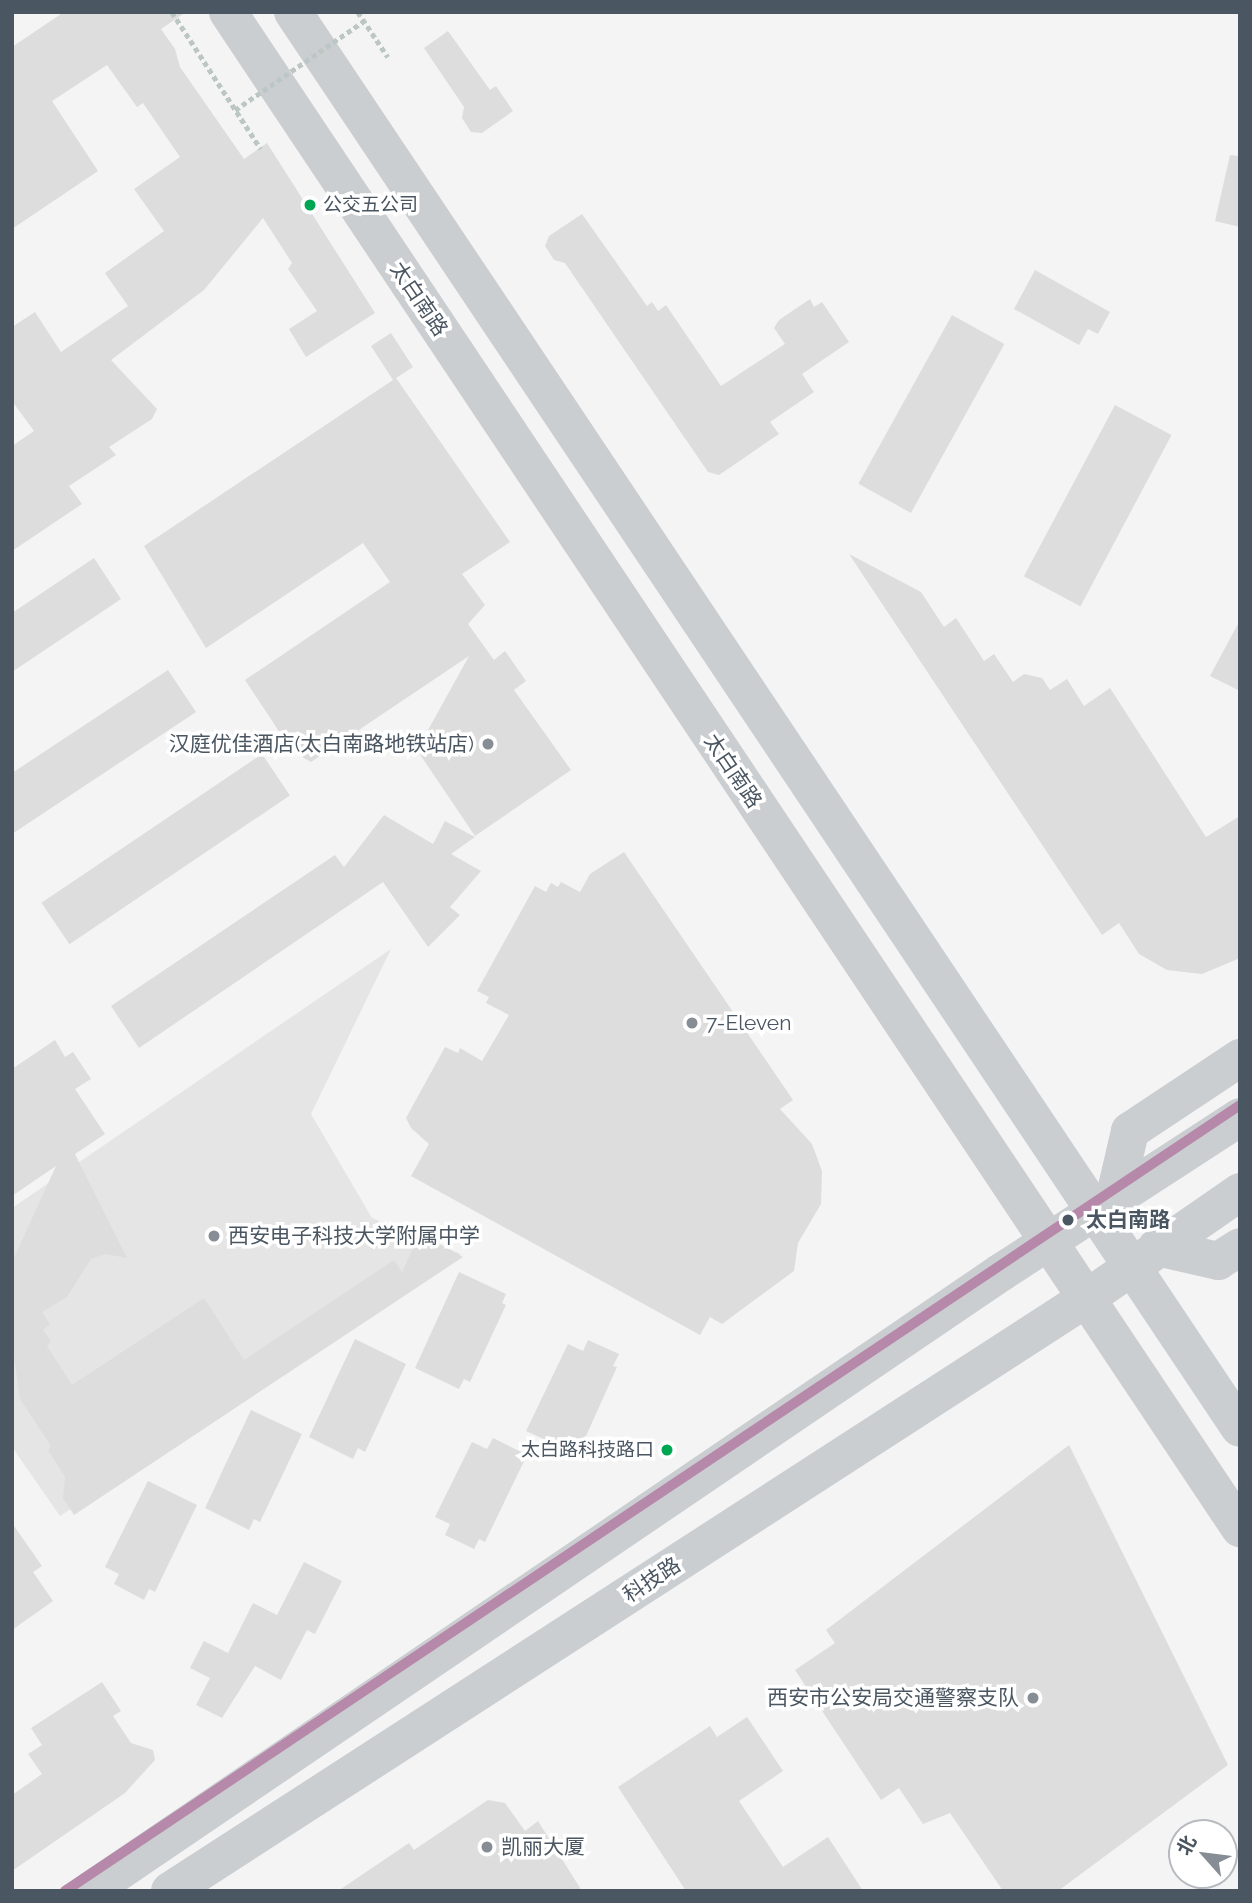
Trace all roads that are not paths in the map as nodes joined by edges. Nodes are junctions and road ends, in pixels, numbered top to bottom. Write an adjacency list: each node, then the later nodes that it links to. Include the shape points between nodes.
1 (228, 12): 7 (main road, 太白南路)
2 (293, 12): 6 (main road)
3 (1240, 1058): 6 (main road, via 1130,1131)
4 (1240, 1117): 6 (main road)
5 (1240, 1192): 9 (main road, 科技路)
6 (1106, 1205): 7 (main road); 9 (main road)
7 (1047, 1243): 10 (main road, 太白南路); 13 (main road)
8 (1240, 1247): 9 (main road, via 1218,1261)
9 (1144, 1255): 10 (main road, 科技路); 11 (main road)
10 (1087, 1298): 12 (main road, 太白南路); 14 (main road, 科技路)
11 (1240, 1428)
12 (1240, 1528)
13 (90, 1891)
14 (170, 1891)

